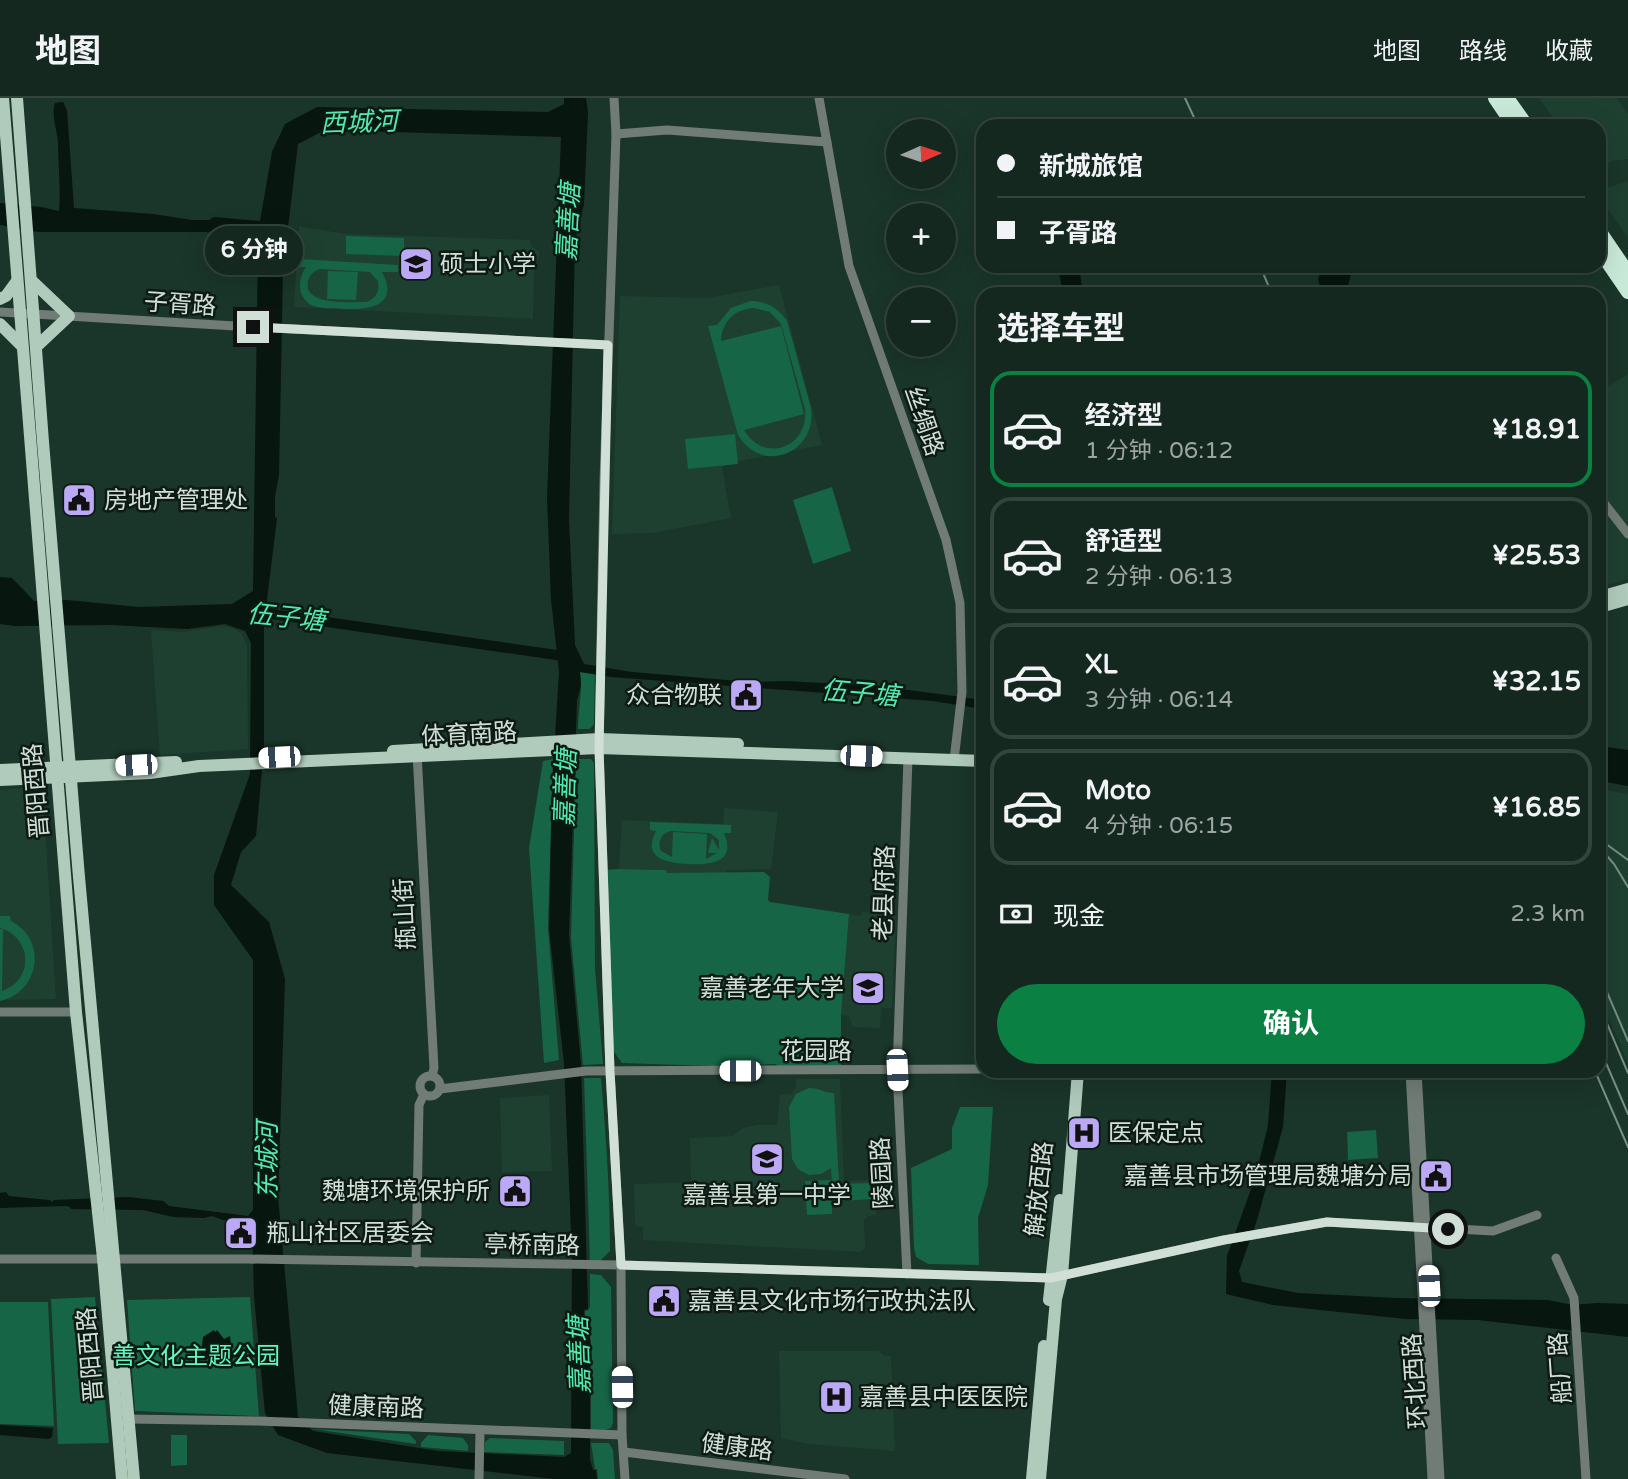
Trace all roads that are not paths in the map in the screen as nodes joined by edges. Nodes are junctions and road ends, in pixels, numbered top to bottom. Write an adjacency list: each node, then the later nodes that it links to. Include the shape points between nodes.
1 (3, 98): 15 (main road, 晋阳西路)
2 (17, 98): 14 (main road, 晋阳西路)
3 (614, 98): 9 (street)
4 (819, 98): 10 (street, 丝绸路)
5 (1494, 98): 7 (highway)
6 (1507, 98): 8 (highway)
7 (1509, 119)
8 (1522, 119)
9 (616, 134): 10 (street, via 667,130); 23 (street)
10 (827, 142): 35 (street, 丝绸路, via 849,266 946,540 960,603 962,692)
11 (1606, 241): 13 (highway)
12 (1606, 260): 16 (highway)
13 (1628, 273)
14 (32, 280): 20 (main road, 晋阳西路); 21 (main road)
15 (17, 281): 17 (main road); 19 (main road, 晋阳西路)
16 (1628, 292)
17 (0, 299)
18 (0, 312): 19 (street, 子胥路)
19 (20, 313): 20 (street, 子胥路); 24 (main road, 晋阳西路)
20 (34, 314): 21 (street, 子胥路); 25 (main road, 晋阳西路)
21 (68, 316): 23 (street, 子胥路); 25 (main road)
22 (0, 324): 24 (main road)
23 (608, 345): 32 (street)
24 (22, 347): 39 (main road, 晋阳西路)
25 (36, 348): 40 (main road, 晋阳西路)
26 (1606, 506): 27 (street)
27 (1628, 534)
28 (1628, 589): 29 (main road)
29 (1606, 595)
30 (1628, 599): 31 (main road)
31 (1606, 605)
32 (599, 744): 33 (main road, 体育南路); 35 (main road, 体育南路); 36 (main road, 体育南路); 46 (street)
33 (416, 753): 40 (main road, 体育南路); 47 (street, 甁山街)
34 (976, 754): 35 (main road, 体育南路)
35 (955, 756): 36 (main road, 体育南路); 37 (main road, 体育南路)
36 (908, 758): 45 (street, 老县府路)
37 (976, 760)
38 (0, 770): 39 (main road, 体育南路)
39 (56, 772): 40 (main road, 体育南路); 41 (main road, 体育南路); 43 (main road, 晋阳西路)
40 (71, 773): 54 (main road, 晋阳西路)
41 (0, 780)
42 (0, 1012): 43 (street)
43 (76, 1013): 54 (main road, 晋阳西路)
44 (976, 1069): 45 (street, 花园路)
45 (897, 1070): 46 (street, 花园路); 62 (street, 陵园路)
46 (610, 1071): 52 (street, 花园路); 61 (street)
47 (432, 1076): 52 (street); 53 (street, via 421,1082)
48 (1071, 1078): 63 (main road, 解放西路)
49 (1077, 1078): 63 (main road, 解放西路)
50 (1411, 1078): 56 (street, 环北西路)
51 (1417, 1078): 56 (street, 环北西路)
52 (440, 1089): 53 (street, via 433,1096)
53 (424, 1094): 60 (street, via 419,1105)
54 (101, 1191): 59 (main road, 晋阳西路)
55 (1537, 1215): 56 (street, 亭桥南路, via 1493,1231)
56 (1422, 1228): 63 (street, 亭桥南路, via 1327,1222); 64 (street, 环北西路)
57 (1556, 1258): 78 (street, 船厂路, via 1574,1298)
58 (0, 1259): 59 (street, 亭桥南路)
59 (108, 1259): 60 (street, 亭桥南路); 65 (main road, 晋阳西路); 69 (main road, 晋阳西路)
60 (416, 1263): 61 (street, 亭桥南路)
61 (621, 1265): 62 (street, 亭桥南路); 67 (street)
62 (906, 1274): 63 (street, 亭桥南路)
63 (1056, 1276): 74 (main road, 解放西路); 75 (main road, 解放西路)
64 (1428, 1329): 76 (street, 环北西路); 77 (street, 环北西路)
65 (129, 1419): 66 (street, 健康南路); 70 (main road, 晋阳西路)
66 (480, 1430): 67 (street, 健康南路); 71 (street)
67 (622, 1435): 68 (street)
68 (624, 1452): 72 (street); 73 (street, 健康路)
69 (122, 1479)
70 (134, 1479)
71 (479, 1479)
72 (625, 1479)
73 (845, 1479)
74 (1032, 1479)
75 (1040, 1479)
76 (1432, 1479)
77 (1440, 1479)
78 (1586, 1479)

